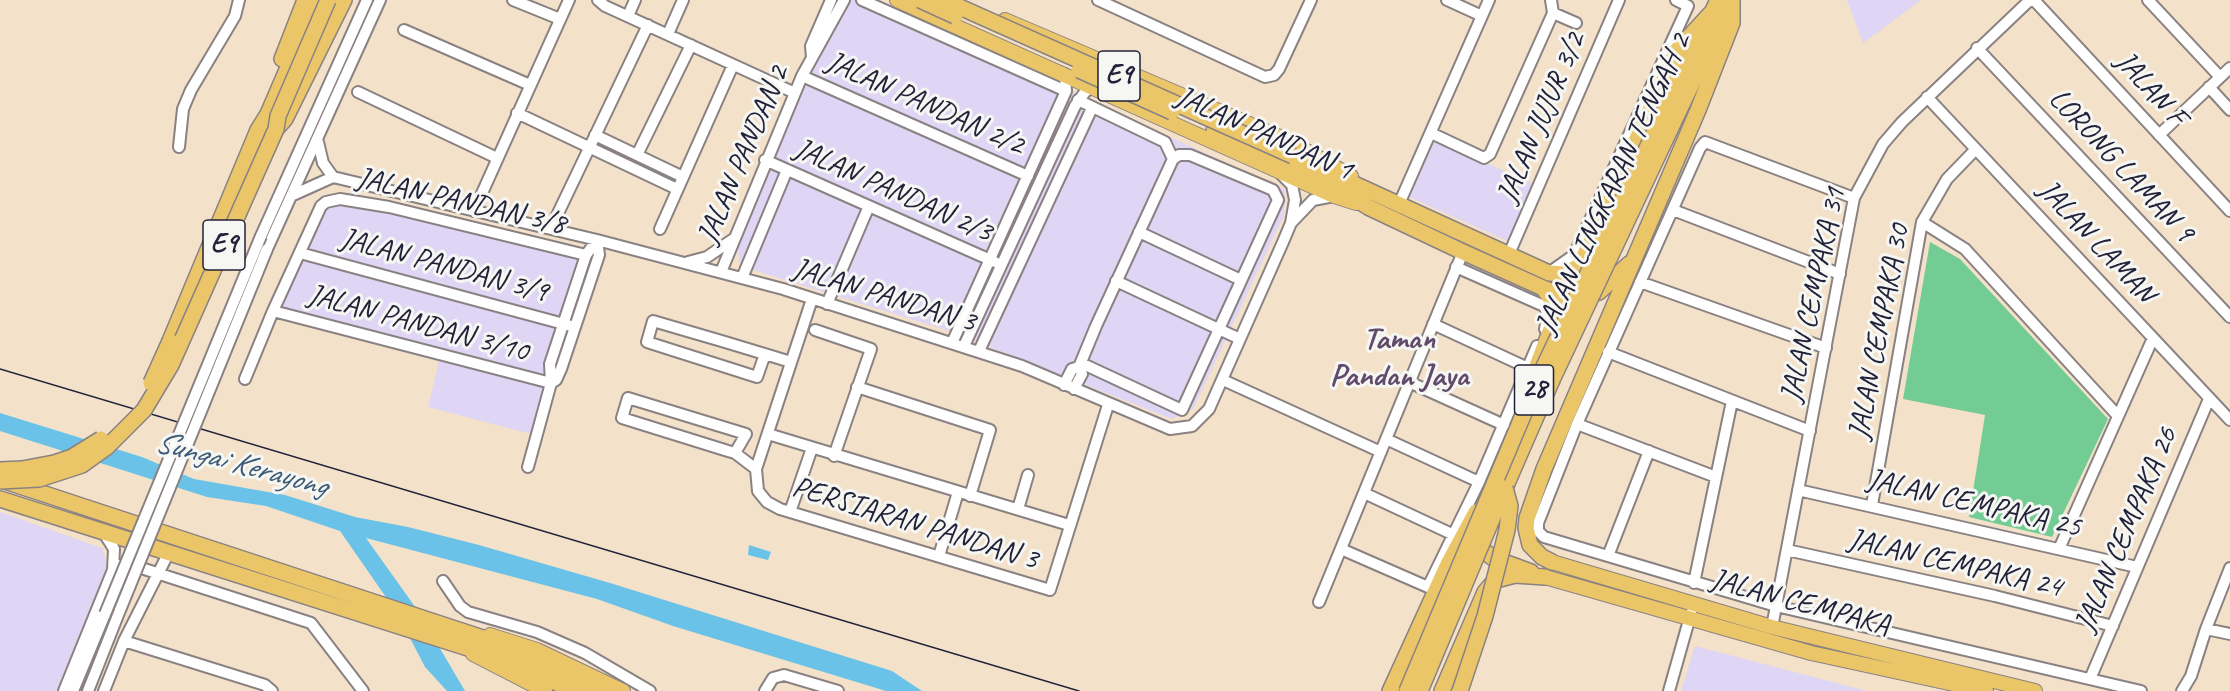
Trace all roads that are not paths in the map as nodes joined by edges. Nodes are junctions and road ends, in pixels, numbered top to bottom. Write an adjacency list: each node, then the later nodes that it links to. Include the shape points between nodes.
1 (238, 0): 67 (street, via 234,15 183,108)
2 (304, 0): 62 (highway, via 261,111)
3 (317, 0): 62 (highway, E9)
4 (328, 0): 61 (highway, E9, bridge, via 278,116)
5 (344, 0): 61 (highway, via 285,119)
6 (367, 0): 206 (street, bridge, via 261,236)
7 (380, 0): 66 (street)
8 (513, 0): 34 (street)
9 (569, 0): 34 (street)
10 (598, 0): 32 (street)
11 (635, 0): 32 (street)
12 (683, 0): 39 (street)
13 (831, 0): 43 (street, JALAN PANDAN 2, via 811,46)
14 (844, 0): 43 (street, JALAN PANDAN 2)
15 (862, 0): 52 (street)
16 (897, 0): 35 (main road, JALAN PANDAN 1)
17 (920, 0): 84 (highway, E9, bridge, via 1341,190)
18 (945, 0): 84 (highway, E9, bridge)
19 (956, 0): 35 (street); 42 (main road, JALAN PANDAN 1)
20 (1098, 0): 30 (street)
21 (1311, 0): 30 (street, via 1279,69 1265,77)
22 (1447, 0): 33 (street)
23 (1489, 0): 33 (street)
24 (1551, 0): 31 (street)
25 (1619, 0): 101 (street, JALAN JUJUR 3/2)
26 (1676, 0): 108 (street, via 1688,6 1574,255)
27 (2032, 0): 41 (street, JALAN CEMPAKA 31); 65 (street, JALAN F)
28 (2148, 0): 48 (street)
29 (1723, 3): 55 (highway, JALAN LINGKARAN TENGAH 2 / 28); 55 (highway, JALAN LINGKARAN TENGAH 2 / 28); 100 (highway, via 1732,23); 108 (highway, via 1677,50 1580,265 1566,274)
30 (1124, 5)
31 (1553, 13): 36 (street); 63 (street, via 1490,154 1485,158)
32 (628, 16): 37 (street)
33 (1482, 16): 63 (street)
34 (560, 19): 49 (street)
35 (945, 21): 47 (main road, JALAN PANDAN 1)
36 (1576, 23)
37 (648, 25): 39 (street); 64 (street)
38 (404, 30): 49 (street)
39 (668, 34): 40 (street)
40 (691, 45): 44 (street); 70 (street)
41 (1977, 48): 56 (street, JALAN CEMPAKA 31); 118 (street, LORONG LAMAN 9)
42 (1084, 52): 47 (main road, via 1073,62); 84 (main road, JALAN PANDAN 1, via 1287,140 1348,174)
43 (812, 57): 46 (street, JALAN PANDAN 2)
44 (733, 64): 54 (street); 78 (street)
45 (2230, 68): 48 (street)
46 (802, 76): 54 (street, JALAN PANDAN 2); 76 (street, JALAN PANDAN 2/2)
47 (1069, 76): 50 (main road, JALAN PANDAN 1); 52 (street, JALAN PANDAN 2/2)
48 (2220, 77): 51 (street)
49 (530, 85): 60 (street)
50 (1092, 87): 57 (street); 75 (main road, JALAN PANDAN 1)
51 (2209, 87): 59 (street); 65 (street)
52 (1066, 91): 76 (street, JALAN PANDAN 2/2)
53 (358, 92): 71 (street)
54 (795, 93): 73 (street, JALAN PANDAN 2)
55 (1678, 97): 163 (highway, JALAN LINGKARAN TENGAH 2 / 28, bridge); 218 (highway, JALAN LINGKARAN TENGAH 2 / 28, bridge, via 1540,375)
56 (1927, 97): 69 (street, JALAN LAMAN); 83 (street, JALAN CEMPAKA 31, via 1883,144)
57 (1078, 100): 58 (street); 105 (street)
58 (1092, 108): 72 (street, via 1165,142); 129 (street)
59 (2230, 110)
60 (517, 113): 68 (street); 71 (street)
61 (276, 129): 161 (highway, E9, bridge, via 171,365 144,410 107,447 82,465 39,479)
62 (258, 130): 157 (highway, E9, bridge, via 170,340 148,388 136,404 108,434 72,457)
63 (1431, 133): 85 (street)
64 (595, 135): 68 (street); 70 (street)
65 (2158, 135): 90 (street, JALAN F)
66 (318, 142): 77 (street, via 322,163); 81 (street)
67 (179, 147)
68 (589, 148): 79 (street); 93 (street)
69 (1976, 149): 91 (street, JALAN CEMPAKA 30, via 1947,179); 124 (street, JALAN LAMAN)
70 (637, 155): 78 (street)
71 (497, 158): 89 (street)
72 (1173, 159): 95 (street); 111 (street, via 1190,155 1277,194 1278,200)
73 (765, 160): 74 (street, JALAN PANDAN 2/3); 96 (street, JALAN PANDAN 2)
74 (787, 170): 86 (street, JALAN PANDAN 2/3); 110 (street)
75 (1276, 170): 82 (main road, JALAN PANDAN 1); 92 (street, JALAN PANDAN 3, via 1292,185 1295,200)
76 (1028, 176): 103 (street, JALAN PANDAN 2/2)
77 (333, 177): 80 (street, JALAN PANDAN 3); 81 (street)
78 (681, 177): 79 (street)
79 (677, 189): 94 (street)
80 (394, 191): 87 (street); 89 (street, JALAN PANDAN 3)
81 (293, 195): 207 (street, bridge, via 267,249)
82 (1334, 196): 84 (main road, JALAN PANDAN 1); 92 (street, JALAN PANDAN 3, via 1313,200)
83 (1854, 198): 88 (street, via 1708,141 1700,148); 109 (street, JALAN CEMPAKA 31)
84 (1370, 199): 85 (highway, JALAN PANDAN 1 / E9); 98 (highway, JALAN PANDAN 1 / E9)
85 (1399, 204): 101 (highway, JALAN PANDAN 1 / E9)
86 (869, 206): 103 (street, JALAN PANDAN 2/3); 116 (street)
87 (389, 207): 99 (street, JALAN PANDAN 3/8, via 340,199 326,202); 102 (street, JALAN PANDAN 3/8)
88 (1673, 210): 109 (street); 113 (street)
89 (474, 211): 93 (street, JALAN PANDAN 3)
90 (2230, 211)
91 (1922, 222): 144 (street, via 1965,249); 169 (street, JALAN CEMPAKA 30)
92 (1291, 223): 125 (street, JALAN PANDAN 3)
93 (551, 228): 97 (street, JALAN PANDAN 3)
94 (660, 228)
95 (1139, 232): 111 (street); 112 (street)
96 (735, 237): 104 (street, via 707,257); 107 (street, JALAN PANDAN 2); 110 (street, via 731,263)
97 (597, 240): 102 (street); 104 (street, JALAN PANDAN 3); 121 (street, via 598,255)
98 (1463, 252): 106 (street); 114 (highway, JALAN PANDAN 1 / E9)
99 (300, 253): 117 (street); 119 (street, JALAN PANDAN 3/9)
100 (1638, 253): 114 (highway, JALAN PANDAN 1, via 1610,285 1588,297 1572,299); 182 (highway, via 1544,469 1527,518 1530,545)
101 (1509, 254): 108 (highway, JALAN PANDAN 1 / E9)
102 (586, 255): 119 (street)
103 (990, 260): 105 (street, JALAN PANDAN 2/3); 126 (street, JALAN PANDAN 2/2)
104 (684, 263): 107 (street, JALAN PANDAN 3)
105 (1001, 265): 127 (street)
106 (1456, 267): 120 (street); 134 (street, via 1544,306 1547,323)
107 (721, 273): 110 (street, JALAN PANDAN 3)
108 (1549, 273)
109 (1840, 274): 128 (street, JALAN CEMPAKA 31)
110 (740, 278): 115 (street, JALAN PANDAN 3)
111 (1241, 280): 122 (street)
112 (1116, 281): 122 (street); 133 (street)
113 (1640, 282): 128 (street); 130 (street)
114 (1543, 288): 172 (highway, via 1555,305 1556,321)
115 (812, 300): 116 (street, JALAN PANDAN 3); 132 (street, PERSIARAN PANDAN 3)
116 (827, 304): 126 (street, JALAN PANDAN 3)
117 (273, 311): 135 (street); 138 (street, JALAN PANDAN 3/10)
118 (2230, 317)
119 (563, 323): 121 (street, JALAN PANDAN 3/9); 138 (street, via 550,364)
120 (1433, 324): 134 (street); 137 (street)
121 (575, 327): 138 (street, via 561,369)
122 (1219, 329): 125 (street); 133 (street, via 1182,410)
123 (815, 330): 139 (street, via 871,348)
124 (2152, 338): 141 (street, JALAN LAMAN); 144 (street)
125 (1240, 339): 136 (street, JALAN PANDAN 3)
126 (952, 343): 127 (street, JALAN PANDAN 3)
127 (964, 346): 129 (street, JALAN PANDAN 3)
128 (1826, 348): 148 (street, JALAN CEMPAKA 31)
129 (979, 351): 140 (street, JALAN PANDAN 3)
130 (1608, 352): 142 (street); 146 (street)
131 (765, 354): 131 (street, via 653,321 647,342 757,377); 132 (street)
132 (791, 363): 149 (street, PERSIARAN PANDAN 3)
133 (1080, 365): 140 (street, via 1082,374)
134 (1528, 368): 147 (street)
135 (244, 379)
136 (1222, 380): 143 (street, JALAN PANDAN 3, via 1209,409 1192,426 1179,430); 153 (street)
137 (1409, 382): 147 (street); 150 (street)
138 (551, 383): 156 (street)
139 (857, 387): 155 (street); 167 (street, via 990,430)
140 (1069, 387): 143 (street, JALAN PANDAN 3)
141 (2210, 399): 145 (street, JALAN LAMAN); 183 (street, JALAN CEMPAKA 26)
142 (1732, 401): 148 (street); 160 (street)
143 (1108, 405): 173 (street)
144 (2118, 416): 177 (street)
145 (2230, 420)
146 (1577, 424): 152 (street); 181 (street, via 1538,523 1539,531 1544,537)
147 (1504, 425): 162 (street)
148 (1810, 431): 164 (street, JALAN CEMPAKA 31)
149 (768, 434): 151 (street); 158 (street, PERSIARAN PANDAN 3)
150 (1386, 439): 153 (street); 162 (street)
151 (812, 448): 155 (street); 171 (street)
152 (1649, 451): 160 (street); 181 (street)
153 (1381, 452): 166 (street)
154 (735, 453): 154 (street, via 622,418 628,398 746,434); 158 (street)
155 (834, 456): 165 (street)
156 (528, 467)
157 (0, 470)
158 (756, 470): 171 (street, PERSIARAN PANDAN 3, via 756,484 762,496 773,506)
159 (1028, 475): 170 (street)
160 (1716, 477): 189 (street)
161 (0, 480): 195 (highway, E9)
162 (1479, 482): 175 (street)
163 (1505, 488): 219 (highway, JALAN LINGKARAN TENGAH 2 / 28, bridge); 221 (highway, bridge, via 1510,506 1507,530)
164 (1798, 490): 169 (street, JALAN CEMPAKA 25); 178 (street, JALAN CEMPAKA 31)
165 (958, 492): 167 (street); 180 (street)
166 (1364, 493): 175 (street); 176 (street)
167 (970, 496): 170 (street)
168 (0, 499): 174 (highway)
169 (1872, 505): 177 (street, JALAN CEMPAKA 25)
170 (1018, 509): 173 (street)
171 (790, 512): 180 (street, PERSIARAN PANDAN 3)
172 (1473, 518): 187 (highway, via 1484,551); 217 (highway)
173 (1069, 525): 180 (street, PERSIARAN PANDAN 3, via 1050,590)
174 (103, 532): 179 (highway); 185 (street, via 114,549)
175 (1454, 535): 176 (street, via 1428,587)
176 (1341, 549): 190 (street)
177 (2059, 549): 183 (street, JALAN CEMPAKA 25)
178 (1787, 550): 192 (street, JALAN CEMPAKA 31); 194 (street, JALAN CEMPAKA 24)
179 (169, 552): 186 (street); 200 (highway)
180 (939, 556)
181 (1608, 556): 189 (street)
182 (1552, 562): 191 (main road, JALAN CEMPAKA)
183 (2138, 567): 194 (street, JALAN CEMPAKA 26)
184 (2230, 568): 197 (street)
185 (113, 570): 186 (street, via 120,565 132,565); 205 (street)
186 (158, 573): 199 (street); 210 (street, via 311,623)
187 (1545, 577): 193 (main road, JALAN CEMPAKA); 220 (highway, via 1515,575 1491,585)
188 (443, 581): 204 (street, via 468,612 547,636 585,653)
189 (1694, 583): 192 (street)
190 (1319, 602)
191 (1694, 604): 193 (street); 196 (main road, JALAN CEMPAKA)
192 (1776, 606): 196 (street, JALAN CEMPAKA 31); 203 (street)
193 (1688, 620): 202 (main road, JALAN CEMPAKA, via 1811,653); 222 (street)
194 (2113, 626): 203 (street, JALAN CEMPAKA 26)
195 (452, 627): 213 (highway, E9, via 531,657); 214 (main road, via 508,638)
196 (1772, 627): 202 (main road, JALAN CEMPAKA)
197 (2206, 629): 198 (street); 201 (street)
198 (2230, 634)
199 (124, 641): 208 (street); 209 (street, via 265,685)
200 (460, 647): 211 (main road); 212 (highway, via 527,669)
201 (2191, 676): 226 (street); 227 (street)
202 (1940, 679): 223 (main road, JALAN CEMPAKA); 224 (main road, JALAN CEMPAKA)
203 (2090, 680): 225 (street)
204 (643, 689)
205 (64, 691)
206 (73, 691)
207 (88, 691)
208 (104, 691)
209 (272, 691)
210 (363, 691)
211 (545, 691)
212 (576, 691)
213 (602, 691)
214 (623, 691)
215 (765, 691): 216 (street, via 773,678 784,675)
216 (838, 691)
217 (1390, 691)
218 (1407, 691)
219 (1420, 691)
220 (1442, 691)
221 (1460, 691)
222 (1669, 691)
223 (1986, 691)
224 (2035, 691)
225 (2141, 691)
226 (2182, 691)
227 (2192, 691)

